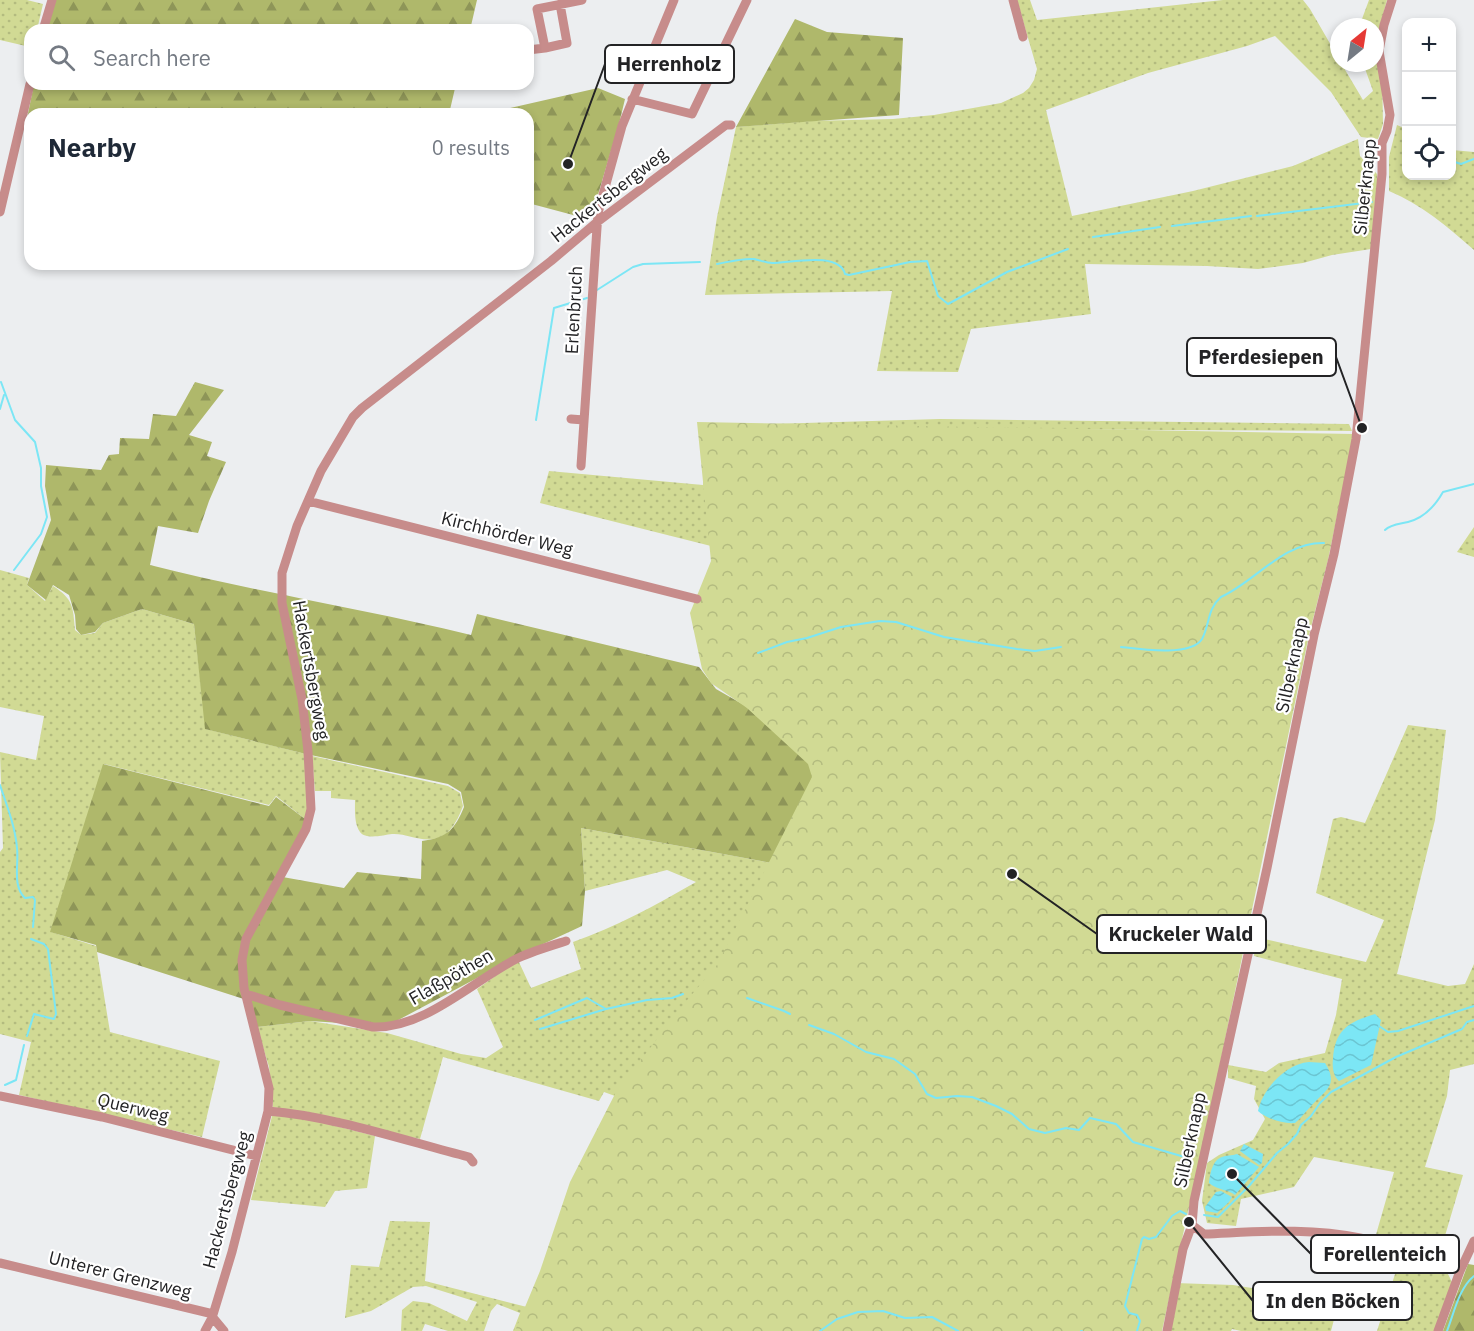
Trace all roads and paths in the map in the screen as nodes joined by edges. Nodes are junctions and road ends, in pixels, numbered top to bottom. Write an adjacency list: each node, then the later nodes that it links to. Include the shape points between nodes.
1 (52, 0): 8 (street)
2 (582, 0): 7 (street)
3 (674, 0): 13 (street, Erlenbruch)
4 (747, 0): 13 (street, via 692,114)
5 (1014, 0): 9 (street)
6 (1392, 0): 30 (street, Silberknapp, via 1379,51 1390,115 1382,143 1356,439)
7 (561, 4): 10 (street, via 567,43); 10 (street, via 537,9)
8 (45, 24)
9 (1023, 37)
10 (545, 48): 11 (street)
11 (534, 49)
12 (29, 90): 14 (street)
13 (632, 99): 18 (street, Erlenbruch)
14 (24, 108)
15 (24, 110): 17 (street)
16 (728, 125): 18 (street, Hackertsbergweg)
17 (0, 212)
18 (596, 223): 20 (street, Erlenbruch); 22 (street, Hackertsbergweg, via 362,408 341,436)
19 (571, 419): 20 (street)
20 (584, 420): 21 (street, Erlenbruch)
21 (581, 466)
22 (308, 501): 23 (street, Kirchhörder Weg); 25 (street, Hackertsbergweg, via 282,573 282,603 302,699 311,808 306,829 246,939 242,977)
23 (697, 599)
24 (566, 941): 25 (street, Flaßpöthen, via 518,958 462,994 387,1028)
25 (246, 994): 27 (street, Hackertsbergweg, via 269,1088)
26 (0, 1096): 28 (street, Querweg)
27 (268, 1111): 28 (street, Hackertsbergweg); 29 (street, Hackertsbergweg, via 366,1130 469,1157)
28 (256, 1156): 34 (street, Hackertsbergweg)
29 (473, 1162)
30 (1192, 1225): 33 (street, via 1204,1234 1299,1230 1343,1234); 37 (street, Silberknapp, via 1183,1249)
31 (1474, 1241): 33 (street)
32 (0, 1263): 34 (street, Unterer Grenzweg, via 209,1313)
33 (1460, 1271): 38 (street)
34 (212, 1318): 35 (street, Hackertsbergweg); 36 (street, Unterer Grenzweg)
35 (205, 1331)
36 (224, 1331)
37 (1167, 1331)
38 (1438, 1331)

